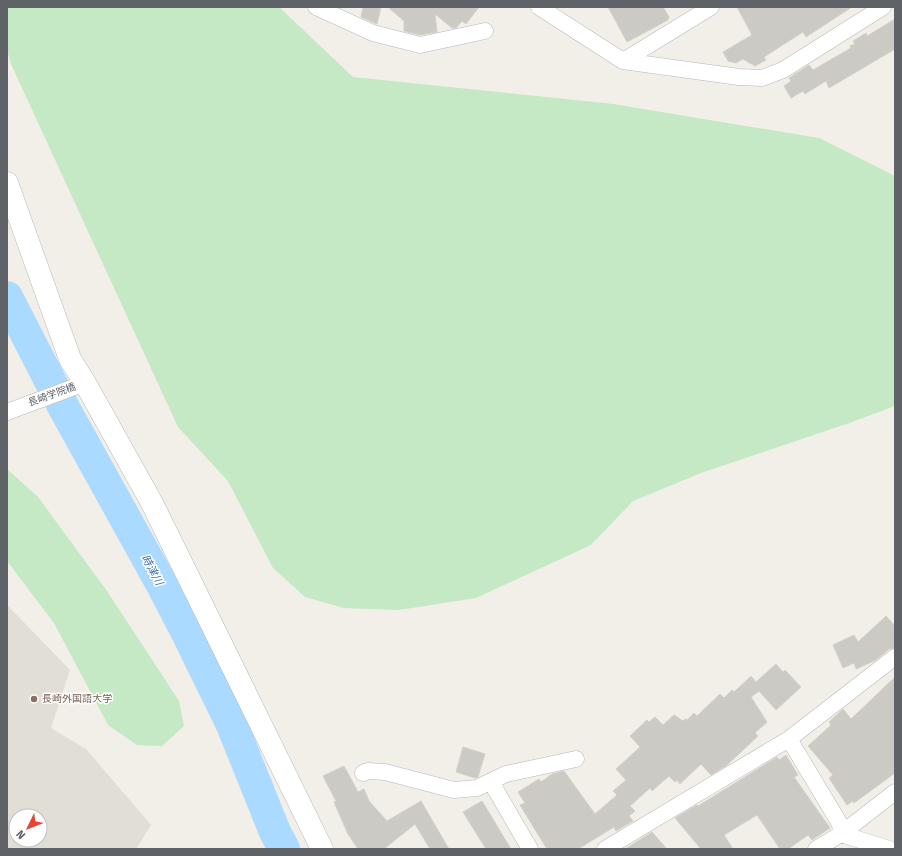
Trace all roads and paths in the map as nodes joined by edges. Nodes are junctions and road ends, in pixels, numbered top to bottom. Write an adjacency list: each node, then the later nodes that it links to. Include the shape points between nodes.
1 (316, 7): 5 (street, via 373,33 420,45)
2 (711, 7): 6 (street)
3 (883, 7): 6 (street, via 783,70 762,78)
4 (543, 8): 6 (street)
5 (485, 31)
6 (623, 61)
7 (7, 183): 8 (street, via 70,360)
8 (85, 383): 9 (street, 長崎学院橋); 17 (street, via 152,503)
9 (12, 410)
10 (895, 657): 11 (street)
11 (788, 739): 16 (street, via 840,824); 19 (street)
12 (576, 760): 14 (street, via 506,774)
13 (363, 773): 14 (street, via 386,772 454,790 477,788)
14 (491, 782): 18 (street)
15 (895, 792): 16 (street)
16 (841, 834): 20 (street); 21 (street)
17 (322, 849)
18 (530, 849)
19 (604, 849)
20 (816, 849)
21 (889, 849)

